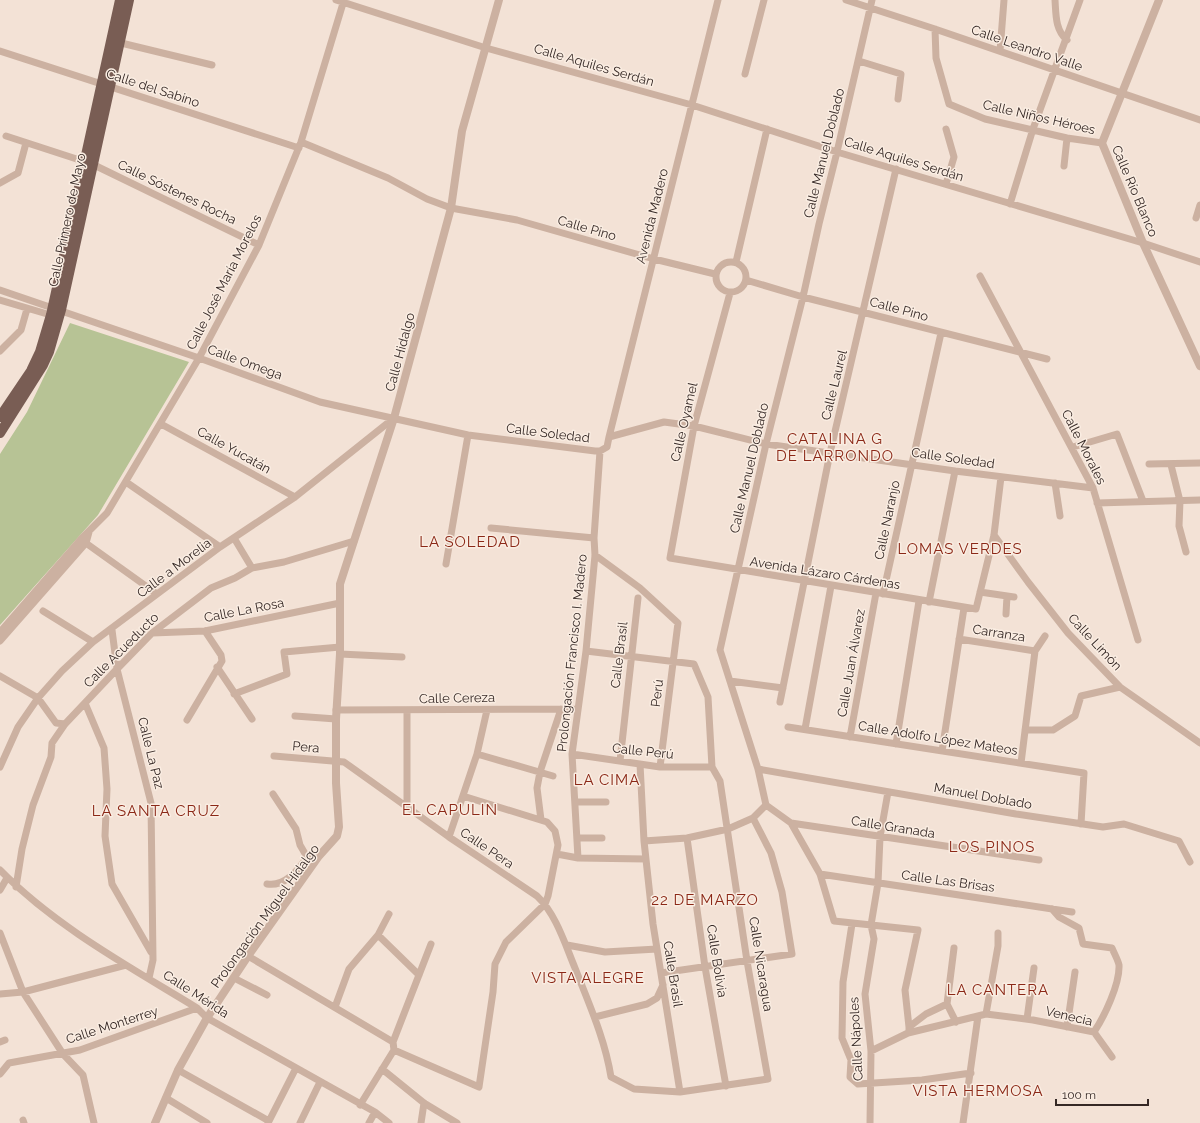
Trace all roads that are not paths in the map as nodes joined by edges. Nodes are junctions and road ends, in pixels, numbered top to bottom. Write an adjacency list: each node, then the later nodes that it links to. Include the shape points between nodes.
1 (120, 0): 16 (main road, Calle Primero de Mayo)
2 (129, 0): 16 (main road, Calle Primero de Mayo)
3 (499, 0): 17 (street, Calle Hidalgo)
4 (718, 0): 27 (street, Avenida Madero)
5 (764, 0): 23 (street)
6 (846, 0): 13 (street, Calle Leandro Valle)
7 (872, 0): 13 (street, Calle Manuel Doblado)
8 (1004, 0): 19 (street)
9 (1055, 0): 15 (street, via 1056,22 1061,35)
10 (1080, 0): 15 (street)
11 (1159, 0): 25 (street, Calle Río Blanco)
12 (341, 1): 17 (street, Calle Aquiles Serdán); 36 (street, Calle José María Morelos)
13 (870, 8): 14 (street, Calle Leandro Valle); 20 (street, Calle Manuel Doblado)
14 (935, 28): 19 (street, Calle Leandro Valle); 31 (street, Calle Niños Héroes, via 936,58 950,104 985,119)
15 (1067, 40): 22 (street)
16 (115, 41): 21 (street); 24 (main road, Calle Primero de Mayo)
17 (486, 48): 27 (street, Calle Aquiles Serdán); 45 (street, Calle Hidalgo, via 462,131)
18 (0, 51): 24 (street, Calle del Sabino)
19 (1000, 51): 22 (street, Calle Leandro Valle)
20 (859, 61): 26 (street, via 901,74); 37 (street, Calle Manuel Doblado)
21 (212, 65)
22 (1056, 70): 25 (street, Calle Leandro Valle); 31 (street)
23 (745, 74)
24 (105, 85): 36 (street, Calle del Sabino); 38 (main road, Calle Primero de Mayo)
25 (1121, 94): 28 (street, Calle Leandro Valle); 34 (street, Calle Río Blanco)
26 (898, 99)
27 (692, 105): 29 (street, Calle Aquiles Serdán); 49 (street, Avenida Madero)
28 (1200, 120)
29 (767, 129): 37 (street, Calle Aquiles Serdán); 50 (street)
30 (946, 129): 42 (street, via 954,157)
31 (1033, 129): 33 (street, Calle Niños Héroes); 43 (street)
32 (6, 136): 35 (street, Calle Sóstenes Rocha)
33 (1067, 138): 34 (street, Calle Niños Héroes); 39 (street)
34 (1102, 142): 47 (street, Calle Río Blanco)
35 (26, 143): 38 (street, Calle Sóstenes Rocha); 41 (street, via 18,172)
36 (300, 145): 45 (street, Calle del Sabino, via 388,178 428,200); 48 (street, Calle José María Morelos)
37 (838, 152): 40 (street, Calle Aquiles Serdán); 57 (street, Calle Manuel Doblado)
38 (88, 163): 48 (street, Calle Sóstenes Rocha); 60 (main road, Calle Primero de Mayo)
39 (1064, 166)
40 (896, 169): 42 (street, Calle Aquiles Serdán); 61 (street, Calle Laurel)
41 (0, 183)
42 (946, 184): 43 (street, Calle Aquiles Serdán)
43 (1010, 204): 47 (street, Calle Aquiles Serdán)
44 (1200, 205): 46 (street)
45 (451, 208): 49 (street, Calle Pino, via 517,220); 69 (street, Calle Hidalgo)
46 (1196, 218)
47 (1143, 243): 51 (street, Calle Aquiles Serdán); 67 (street, Calle Río Blanco)
48 (259, 246): 65 (street, Calle José María Morelos)
49 (654, 259): 52 (street, Calle Pino); 74 (street, Avenida Madero)
50 (736, 262): 52 (street, via 723,263); 54 (street, via 744,269)
51 (1200, 262)
52 (715, 274): 56 (street, via 718,286)
53 (980, 276): 64 (street, Calle Morales)
54 (746, 280): 56 (street, via 740,290); 57 (street, Calle Pino)
55 (0, 290): 60 (street, Calle Omega)
56 (730, 293): 71 (street, Calle Oyamel)
57 (803, 297): 61 (street, Calle Pino); 75 (street, Calle Manuel Doblado)
58 (0, 300): 59 (street, Calle Omega)
59 (27, 309): 60 (street, Calle Omega); 63 (street, via 21,330)
60 (58, 313): 65 (street, Calle Omega); 68 (main road, Calle Primero de Mayo, via 30,371); 72 (main road, Calle Primero de Mayo, via 49,352 43,365)
61 (864, 313): 62 (street, Calle Pino); 78 (street, Calle Laurel)
62 (941, 333): 64 (street, Calle Pino); 80 (street, Calle Naranjo)
63 (0, 351)
64 (1021, 353): 66 (street, Calle Pino); 76 (street, Calle Morales)
65 (199, 358): 69 (street, Calle Omega, via 320,402); 70 (street, Calle José María Morelos)
66 (1047, 359)
67 (1200, 366)
68 (0, 417)
69 (394, 418): 73 (street, Calle Soledad); 88 (street, Calle a Morelia); 99 (street, Calle Hidalgo)
70 (161, 424): 85 (street, Calle José María Morelos); 88 (street, Calle Yucatán)
71 (694, 426): 74 (street, Calle Soledad, via 664,422); 75 (street, Calle Soledad); 103 (street, Calle Oyamel)
72 (0, 433)
73 (468, 435): 77 (street, Calle Soledad); 104 (street)
74 (610, 437): 77 (street, Calle Soledad, via 607,447)
75 (766, 444): 78 (street, Calle Soledad); 106 (street, Calle Manuel Doblado)
76 (1073, 447): 87 (street, Calle Morales); 91 (street, via 1117,434)
77 (600, 451): 97 (street, Prolongación Francisco I. Madero)
78 (830, 453): 80 (street, Calle Soledad); 107 (street, Calle Laurel)
79 (1200, 463): 82 (street)
80 (912, 464): 83 (street, Calle Soledad); 111 (street, Calle Naranjo)
81 (1149, 464): 82 (street)
82 (1171, 465): 89 (street)
83 (955, 471): 84 (street, Calle Soledad); 114 (street)
84 (1001, 477): 86 (street, Calle Soledad); 95 (street)
85 (126, 482): 98 (street, Calle José María Morelos, via 107,513); 100 (street)
86 (1055, 483): 87 (street, Calle Soledad); 93 (street)
87 (1093, 488): 92 (street, Calle Morales)
88 (295, 497): 96 (street, Calle a Morelia)
89 (1180, 500): 90 (street); 91 (street); 101 (street, via 1179,526)
90 (1200, 500)
91 (1143, 501): 92 (street)
92 (1097, 503): 125 (street, Calle Morales)
93 (1060, 516)
94 (491, 528): 97 (street)
95 (994, 535): 109 (street); 138 (street, Calle Limón, via 1068,633)
96 (234, 538): 100 (street, Calle a Morelia); 105 (street)
97 (594, 538): 102 (street, Prolongación Francisco I. Madero)
98 (83, 541): 110 (street); 121 (street, Calle José María Morelos); 126 (street, Calle José María Morelos)
99 (354, 541): 105 (street, Calle Acueducto, via 284,562); 115 (street, Calle Hidalgo, via 340,584)
100 (220, 547): 110 (street, Calle a Morelia)
101 (1186, 552)
102 (595, 555): 129 (street, Prolongación Francisco I. Madero); 133 (street, Perú, via 640,588 678,623)
103 (670, 558): 106 (street, Avenida Lázaro Cárdenas)
104 (446, 564)
105 (252, 568): 122 (street, Calle Acueducto, via 211,588)
106 (738, 570): 107 (street, Avenida Lázaro Cárdenas); 137 (street, Calle Manuel Doblado, via 720,650)
107 (804, 581): 108 (street, Avenida Lázaro Cárdenas); 139 (street, Calle Laurel)
108 (831, 586): 111 (street, Avenida Lázaro Cárdenas); 155 (street)
109 (980, 592): 116 (street, Avenida Lázaro Cárdenas, via 976,609); 118 (street, via 1011,596)
110 (157, 594): 119 (street, Calle a Morelia)
111 (879, 594): 113 (street, Avenida Lázaro Cárdenas); 157 (street, Calle Juan Álvarez)
112 (638, 598): 132 (street, Calle Brasil)
113 (919, 600): 114 (street, Avenida Lázaro Cárdenas); 158 (street)
114 (929, 602): 116 (street, Avenida Lázaro Cárdenas)
115 (340, 603): 120 (street, Calle La Rosa); 128 (street, Calle Hidalgo)
116 (964, 608): 124 (street)
117 (43, 611): 127 (street)
118 (1006, 614)
119 (112, 630): 127 (street, Calle a Morelia); 135 (street, Calle La Paz)
120 (205, 630): 122 (street, Calle La Rosa); 134 (street, via 221,655)
121 (0, 632)
122 (152, 633): 135 (street, Calle Acueducto)
123 (1045, 636): 130 (street)
124 (959, 639): 130 (street, Carranza); 160 (street)
125 (1138, 640)
126 (0, 641)
127 (93, 642): 141 (street, Calle a Morelia)
128 (340, 650): 131 (street); 140 (street, via 284,652 287,674); 146 (street, Calle Hidalgo)
129 (586, 651): 132 (street); 145 (street, Prolongación Francisco I. Madero)
130 (1035, 651): 156 (street)
131 (402, 657)
132 (631, 657): 133 (street); 164 (street, Calle Brasil)
133 (673, 662): 169 (street, Perú); 170 (street, via 694,664 708,697)
134 (220, 664): 140 (street); 152 (street)
135 (117, 669): 143 (street, Calle Acueducto); 220 (street, Calle La Paz, via 151,803)
136 (0, 676): 141 (street)
137 (730, 681): 139 (street); 171 (street, Calle Manuel Doblado)
138 (1120, 687): 156 (street, via 1081,696 1075,716 1053,730); 159 (street, Calle Limón)
139 (783, 688): 142 (street, Calle Laurel)
140 (234, 694): 150 (street)
141 (38, 698): 153 (street, via 56,723); 168 (street, Calle a Morelia, via 18,728)
142 (780, 702)
143 (85, 703): 153 (street, Calle Acueducto); 220 (street, via 104,748 107,789 105,836 112,884)
144 (561, 709): 145 (street, Calle Cereza); 148 (street, Calle Cereza); 172 (street)
145 (577, 709): 162 (street, Prolongación Francisco I. Madero)
146 (336, 710): 147 (street, Calle Cereza); 151 (street, Prolongación Miguel Hidalgo)
147 (407, 710): 148 (street, Calle Cereza); 179 (street)
148 (488, 710): 161 (street)
149 (295, 716): 151 (street)
150 (252, 719)
151 (336, 719): 165 (street, Prolongación Miguel Hidalgo)
152 (187, 720)
153 (65, 724): 204 (street, Calle Acueducto, via 52,743 51,757 33,805)
154 (788, 727): 155 (street, Calle Adolfo López Mateos)
155 (805, 729): 157 (street, Calle Adolfo López Mateos)
156 (1025, 730): 166 (street)
157 (850, 736): 158 (street, Calle Adolfo López Mateos)
158 (896, 744): 160 (street, Calle Adolfo López Mateos)
159 (1200, 744)
160 (942, 751): 166 (street, Calle Adolfo López Mateos)
161 (477, 754): 172 (street); 176 (street)
162 (572, 754): 164 (street, Calle Perú); 177 (street, Prolongación Francisco I. Madero)
163 (274, 756): 165 (street, Pera)
164 (620, 761): 167 (street, Calle Perú)
165 (336, 762): 179 (street, Calle Pera, via 344,762); 193 (street, Prolongación Miguel Hidalgo, via 339,827 335,841)
166 (1021, 763): 184 (street, Calle Adolfo López Mateos, via 1084,773)
167 (640, 764): 169 (street, Calle Perú); 191 (street, Calle Brasil)
168 (0, 766)
169 (660, 767): 170 (street, Calle Perú)
170 (712, 767): 185 (street, Calle Nicaragua, via 720,781)
171 (758, 769): 174 (street, Manuel Doblado); 180 (street, Calle Manuel Doblado)
172 (540, 772): 173 (street); 182 (street, via 537,788)
173 (553, 776)
174 (888, 792): 184 (street, Manuel Doblado); 187 (street)
175 (273, 794): 194 (street, via 296,829 300,845)
176 (463, 796): 182 (street); 186 (street)
177 (575, 802): 178 (street); 188 (street, Prolongación Francisco I. Madero)
178 (606, 802)
179 (407, 806): 186 (street, Calle Pera)
180 (764, 806): 181 (street); 183 (street)
181 (754, 817): 185 (street); 221 (street, via 771,854 782,892 792,954)
182 (541, 820): 192 (street, via 547,822 555,831)
183 (791, 823): 187 (street, Calle Granada); 200 (street)
184 (1081, 824): 198 (street, Manuel Doblado, via 1103,827 1124,824 1179,841)
185 (728, 829): 190 (street); 221 (street, Calle Nicaragua)
186 (449, 837): 206 (street, Calle Pera)
187 (880, 837): 197 (street, Calle Granada); 202 (street, Calle Nápoles)
188 (577, 838): 189 (street); 195 (street, Prolongación Francisco I. Madero)
189 (602, 838)
190 (687, 838): 191 (street); 223 (street, Calle Bolivia)
191 (644, 841): 196 (street, Calle Brasil)
192 (557, 854): 195 (street); 206 (street)
193 (319, 856): 194 (street); 219 (street, Prolongación Miguel Hidalgo)
194 (307, 857): 203 (street, via 288,880 274,885)
195 (578, 858): 196 (street)
196 (646, 859): 218 (street, Calle Brasil)
197 (1039, 860)
198 (1190, 862)
199 (0, 870): 201 (street, Calle Mérida)
200 (820, 874): 202 (street, Calle Las Brisas); 210 (street, via 834,921)
201 (7, 878): 204 (street, Calle Mérida); 205 (street)
202 (878, 882): 207 (street, Calle Las Brisas); 211 (street, Calle Nápoles)
203 (266, 884)
204 (16, 887): 222 (street, Calle Mérida)
205 (0, 890)
206 (545, 904): 216 (street); 247 (street, via 506,942 495,964 494,992 478,1087)
207 (1052, 909): 208 (street, Calle Las Brisas); 245 (street, via 1059,917 1079,928 1083,944 1112,948 1119,965 1105,1015)
208 (1072, 912)
209 (389, 914): 214 (street)
210 (852, 924): 211 (street); 257 (street, via 843,982 842,1038 851,1060 850,1077 858,1084)
211 (871, 925): 244 (street, via 918,930 905,990); 248 (street, Calle Nápoles, via 874,939 865,994)
212 (0, 933): 231 (street)
213 (998, 933): 237 (street)
214 (378, 935): 227 (street); 236 (street, via 349,969)
215 (431, 944): 227 (street)
216 (567, 945): 218 (street, via 605,952); 239 (street)
217 (954, 948): 234 (street)
218 (657, 949): 225 (street, Calle Brasil)
219 (248, 956): 229 (street, Prolongación Miguel Hidalgo); 236 (street)
220 (154, 960): 228 (street, Calle La Paz)
221 (747, 961): 223 (street); 258 (street, Calle Nicaragua, via 768,1079)
222 (126, 965): 228 (street, Calle Mérida); 231 (street)
223 (705, 967): 225 (street); 258 (street, Calle Bolivia)
224 (1034, 968): 241 (street)
225 (661, 972): 230 (street, Calle Brasil)
226 (1074, 972): 243 (street)
227 (419, 974): 246 (street)
228 (149, 978): 235 (street, Calle Mérida)
229 (234, 978): 233 (street); 240 (street, Prolongación Miguel Hidalgo)
230 (663, 986): 239 (street, via 657,998 646,1004); 259 (street, Calle Brasil)
231 (23, 992): 232 (street); 249 (street)
232 (0, 994)
233 (267, 995)
234 (947, 1004): 242 (street); 244 (street, via 926,1014)
235 (198, 1008): 240 (street, Calle Mérida); 249 (street, Calle Monterrey)
236 (336, 1008): 246 (street)
237 (986, 1014): 238 (street); 241 (street, Venecia)
238 (978, 1016): 242 (street); 254 (street)
239 (595, 1017): 259 (street, via 608,1057 611,1077 634,1089)
240 (207, 1018): 251 (street, Calle Mérida); 253 (street, Prolongación Miguel Hidalgo)
241 (1027, 1019): 243 (street, Venecia)
242 (956, 1022): 244 (street)
243 (1067, 1027): 245 (street, Venecia)
244 (909, 1030): 248 (street)
245 (1094, 1032): 250 (street, Venecia)
246 (393, 1042): 247 (street)
247 (394, 1050): 252 (street)
248 (871, 1051): 257 (street, Calle Nápoles)
249 (63, 1054): 255 (street, Calle Monterrey, via 9,1063); 265 (street, via 83,1075)
250 (1112, 1057)
251 (296, 1068): 256 (street, Calle Mérida); 264 (street)
252 (382, 1069): 261 (street); 262 (street)
253 (178, 1070): 260 (street, Prolongación Miguel Hidalgo); 264 (street)
254 (971, 1073): 257 (street, via 922,1080); 274 (street)
255 (0, 1074)
256 (320, 1082): 262 (street, Calle Mérida); 268 (street)
257 (870, 1082): 273 (street, Calle Nápoles)
258 (726, 1086): 259 (street)
259 (680, 1092)
260 (166, 1098): 266 (street, Prolongación Miguel Hidalgo); 267 (street)
261 (424, 1103): 271 (street); 272 (street)
262 (360, 1104): 263 (street, Calle Mérida)
263 (375, 1112): 269 (street); 270 (street, Calle Mérida)
264 (269, 1122)
265 (94, 1123)
266 (155, 1123)
267 (207, 1123)
268 (300, 1123)
269 (369, 1123)
270 (389, 1123)
271 (421, 1123)
272 (457, 1123)
273 (870, 1123)
274 (963, 1123)

